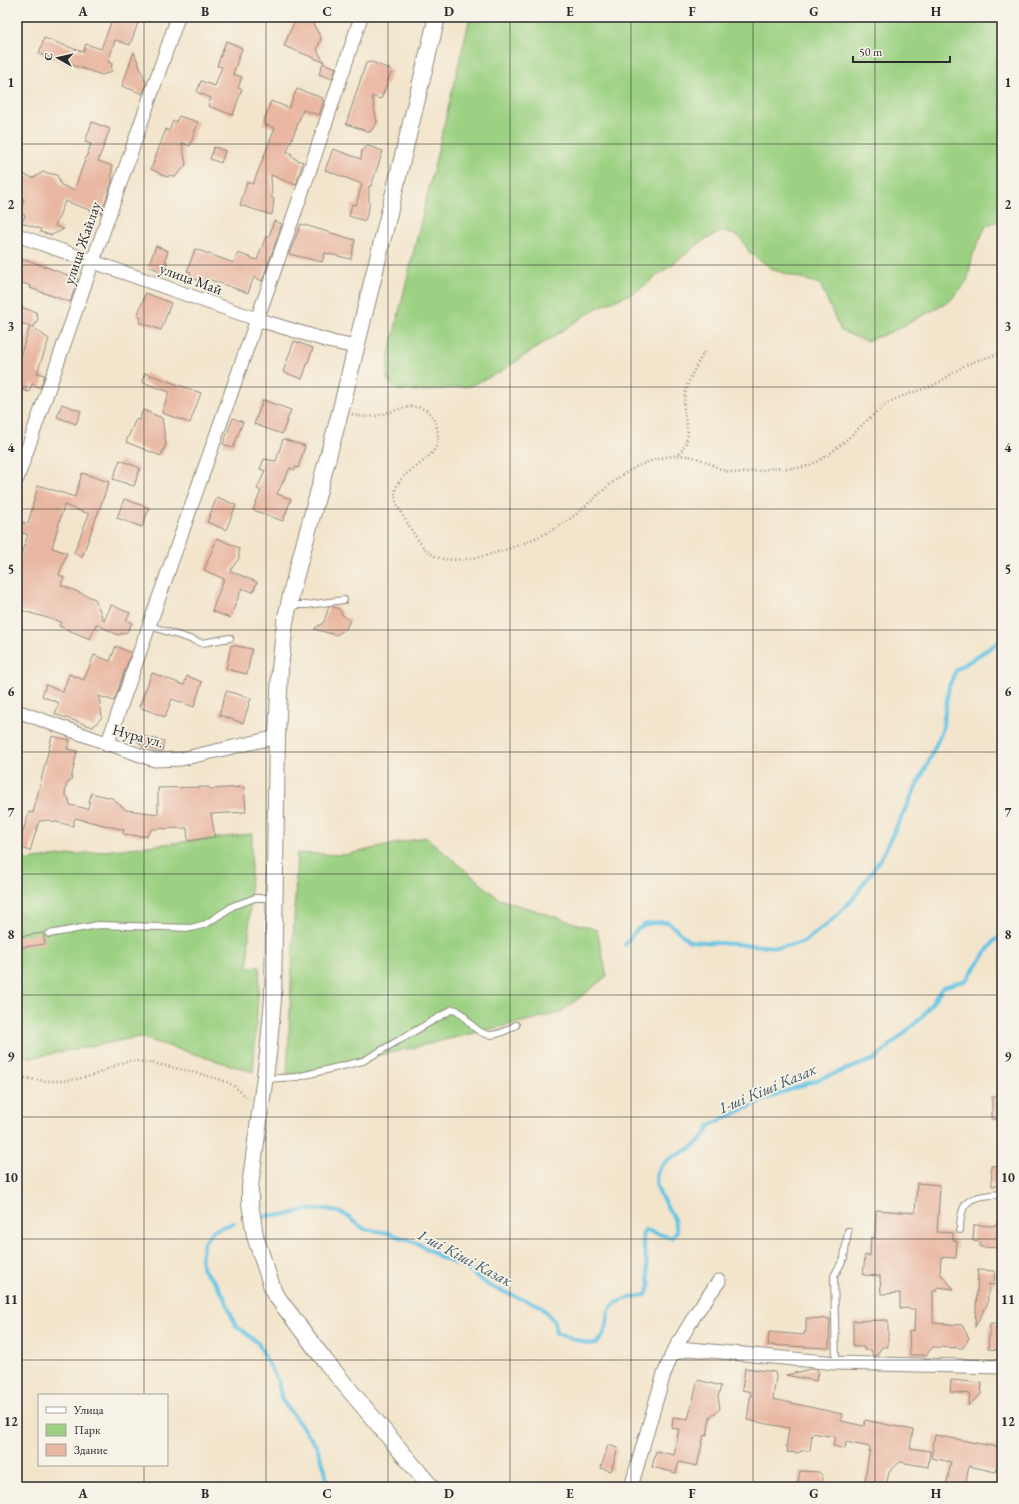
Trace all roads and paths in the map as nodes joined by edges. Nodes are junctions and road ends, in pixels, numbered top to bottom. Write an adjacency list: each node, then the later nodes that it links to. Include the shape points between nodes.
1 (178, 17): 5 (street, улица Жайлау)
2 (361, 17): 6 (street)
3 (437, 17): 7 (street)
4 (17, 235): 5 (street, улица Май)
5 (93, 261): 6 (street, улица Май); 12 (street, улица Жайлау)
6 (256, 319): 7 (street, улица Май); 15 (street)
7 (356, 347): 10 (street)
8 (704, 352): 11 (path, via 687,383 684,405 688,427 687,443)
9 (1002, 352): 11 (path, via 967,365 936,384 885,404 821,460 802,467 731,472 700,459)
10 (341, 409): 11 (path, via 362,418 413,407 427,411 432,417 439,434 436,449 397,483 395,495 400,510 422,546 433,556 450,561 500,552 550,532 638,466); 14 (street)
11 (679, 454)
12 (17, 479)
13 (344, 600): 14 (lane)
14 (289, 605): 18 (street, via 280,669)
15 (150, 626): 16 (lane, via 202,643); 19 (street)
16 (230, 638)
17 (17, 711): 19 (street, Нура ул.)
18 (277, 737): 19 (street, Нура ул., via 181,760 154,760); 20 (street)
19 (107, 745)
20 (274, 898): 21 (lane, via 255,898 233,906 206,924 191,928 98,925); 24 (street, via 272,999)
21 (49, 934)
22 (516, 1025): 24 (lane, via 500,1034 485,1036 458,1010 453,1009 363,1061 297,1077)
23 (17, 1076): 25 (path, via 47,1082 65,1080 86,1077 129,1061 143,1061 227,1082)
24 (265, 1079): 25 (street)
25 (261, 1109): 33 (street, via 250,1203 255,1236 274,1293 326,1362)
26 (1002, 1194): 27 (lane, via 970,1199 963,1206)
27 (960, 1230)
28 (848, 1231): 31 (lane, via 844,1258 834,1276)
29 (719, 1280): 30 (street)
30 (672, 1354): 31 (street, via 690,1349); 34 (street)
31 (836, 1363): 32 (street)
32 (1001, 1367)
33 (431, 1487)
34 (631, 1487)

